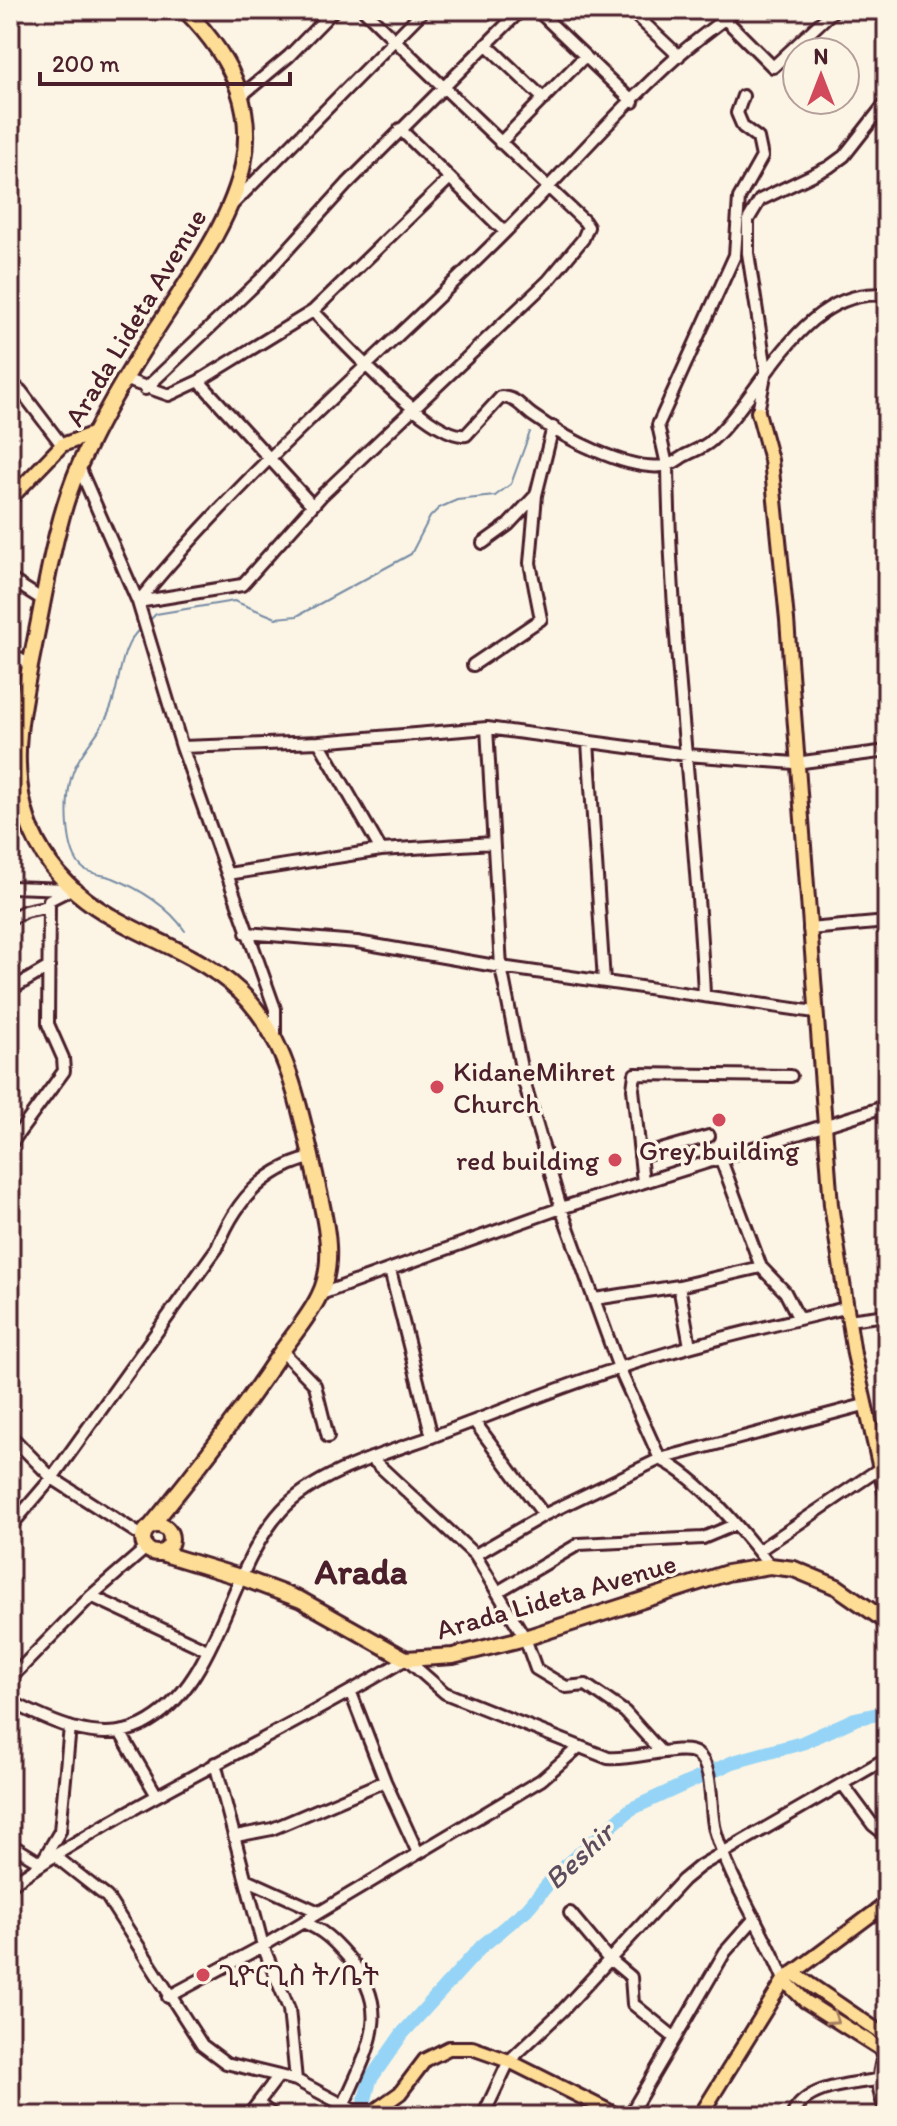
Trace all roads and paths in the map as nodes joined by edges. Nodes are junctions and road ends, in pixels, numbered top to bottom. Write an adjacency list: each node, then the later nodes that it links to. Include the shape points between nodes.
1 (185, 10): 17 (highway, Arada Lideta Avenue, via 215,43)
2 (334, 10): 17 (street)
3 (364, 10): 12 (street)
4 (424, 10): 12 (street)
5 (521, 10): 13 (street)
6 (537, 10): 15 (street)
7 (630, 10): 14 (street)
8 (716, 10): 11 (street)
9 (736, 10): 11 (street)
10 (834, 10): 11 (street, via 773,67)
11 (725, 19): 14 (street)
12 (395, 40): 16 (street); 26 (street)
13 (487, 45): 16 (street); 19 (street)
14 (679, 56): 21 (street)
15 (584, 57): 19 (street); 21 (street)
16 (444, 86): 22 (street); 23 (street)
17 (241, 96): 26 (highway, Arada Lideta Avenue, via 245,148)
18 (743, 96): 42 (street, via 737,113 743,127 758,138 762,157 739,198 735,255 658,425)
19 (544, 99): 23 (street)
20 (887, 101): 31 (street, via 844,156 752,209 748,253)
21 (633, 102): 25 (street)
22 (400, 129): 24 (street); 35 (street, via 260,280)
23 (500, 143): 25 (street)
24 (449, 179): 27 (street); 29 (street)
25 (547, 186): 27 (street); 36 (street, via 588,227 583,239 548,281)
26 (231, 206): 32 (highway, Arada Lideta Avenue)
27 (505, 232): 30 (street)
28 (887, 295): 31 (street, via 860,296 826,308)
29 (313, 311): 30 (street); 33 (street)
30 (367, 366): 36 (street); 41 (street)
31 (766, 370): 37 (street); 42 (street, via 709,442)
32 (124, 379): 35 (street); 39 (highway, Arada Lideta Avenue)
33 (199, 381): 35 (street, via 169,395); 41 (street)
34 (10, 382): 40 (street)
35 (145, 389)
36 (413, 408): 38 (street, via 458,436 466,435 501,397 512,398); 46 (street)
37 (758, 412): 61 (main road, via 771,460)
38 (553, 427): 42 (street, via 609,457); 44 (street)
39 (95, 433): 40 (main road); 43 (highway, Arada Lideta Avenue)
40 (62, 445): 45 (main road)
41 (269, 460): 46 (street); 50 (street, via 177,553)
42 (668, 465): 60 (street)
43 (79, 467): 49 (highway, Arada Lideta Avenue, via 61,513); 50 (street)
44 (536, 495): 47 (street); 52 (street, via 530,563 541,619)
45 (10, 499)
46 (312, 505): 50 (street, via 242,585)
47 (483, 543)
48 (10, 579): 49 (street)
49 (43, 600): 53 (highway, Arada Lideta Avenue)
50 (138, 602): 58 (street)
51 (10, 653): 53 (street)
52 (473, 665)
53 (31, 666): 55 (highway, Arada Lideta Avenue)
54 (487, 728): 56 (street); 57 (street); 62 (street)
55 (15, 730): 66 (highway, Arada Lideta Avenue, via 22,810 34,840)
56 (319, 742): 58 (street); 63 (street)
57 (588, 742): 60 (street); 74 (street)
58 (182, 747): 64 (street)
59 (887, 751): 61 (street)
60 (687, 755): 61 (street); 76 (street)
61 (795, 763): 70 (main road)
62 (493, 843): 63 (street); 73 (street)
63 (381, 850): 64 (street)
64 (228, 874): 71 (street)
65 (10, 887): 66 (street)
66 (71, 889): 67 (street, via 49,900); 78 (highway, Arada Lideta Avenue, via 223,979 250,1002)
67 (49, 906): 68 (street); 72 (street)
68 (10, 919)
69 (887, 922): 70 (street)
70 (809, 929): 77 (main road)
71 (246, 933): 73 (street, via 357,942); 78 (street, via 275,1009)
72 (49, 967): 75 (street); 83 (street, via 48,1024 64,1071)
73 (501, 967): 74 (street); 88 (street, via 523,1078)
74 (604, 981): 76 (street)
75 (10, 990)
76 (704, 994): 77 (street)
77 (815, 1012): 81 (main road)
78 (275, 1041): 86 (highway, Arada Lideta Avenue)
79 (791, 1076): 84 (street, via 639,1072 633,1089)
80 (887, 1107): 81 (street)
81 (822, 1123): 85 (street); 94 (main road)
82 (709, 1136): 84 (street)
83 (10, 1145)
84 (640, 1156): 87 (street)
85 (720, 1157): 87 (street); 89 (street)
86 (311, 1158): 92 (highway, Arada Lideta Avenue, via 327,1230 328,1264); 108 (street, via 258,1183 229,1217 217,1248)
87 (643, 1182): 88 (street)
88 (561, 1208): 90 (street); 93 (street)
89 (761, 1267): 91 (street); 96 (street, via 785,1292)
90 (390, 1270): 92 (street); 104 (street)
91 (679, 1286): 93 (street); 97 (street)
92 (321, 1294): 98 (highway, Arada Lideta Avenue)
93 (595, 1299): 99 (street)
94 (846, 1314): 95 (street); 96 (street); 100 (main road)
95 (887, 1315)
96 (799, 1319): 97 (street)
97 (690, 1346): 99 (street)
98 (282, 1351): 103 (street, via 315,1385); 109 (highway, Arada Lideta Avenue)
99 (619, 1368): 101 (street); 106 (street)
100 (864, 1405): 106 (street); 107 (main road)
101 (474, 1421): 104 (street); 111 (street)
102 (10, 1435): 108 (street)
103 (328, 1437)
104 (432, 1437): 105 (street)
105 (371, 1458): 118 (street); 121 (street, via 283,1509)
106 (660, 1459): 111 (street); 112 (street, via 676,1467)
107 (879, 1469): 110 (main road); 116 (street)
108 (52, 1478): 113 (street); 115 (street)
109 (178, 1494): 114 (highway, Arada Lideta Avenue); 115 (highway, Arada Lideta Avenue)
110 (887, 1500)
111 (544, 1515): 118 (street)
112 (734, 1525): 116 (street); 122 (street, via 703,1538 579,1544)
113 (10, 1527)
114 (170, 1535): 115 (highway, Arada Lideta Avenue, via 164,1527); 117 (highway, Arada Lideta Avenue, via 170,1546); 119 (highway, Arada Lideta Avenue)
115 (146, 1537): 117 (highway, Arada Lideta Avenue); 123 (street)
116 (758, 1551): 120 (street)
117 (161, 1553): 119 (highway, Arada Lideta Avenue)
118 (475, 1555): 122 (street)
119 (196, 1563): 121 (highway, Arada Lideta Avenue)
120 (770, 1566): 124 (highway, Arada Lideta Avenue, via 794,1569 837,1587); 125 (highway, Arada Lideta Avenue, via 727,1573)
121 (240, 1577): 126 (street); 127 (highway, Arada Lideta Avenue, via 301,1600)
122 (499, 1591): 125 (street)
123 (91, 1596): 126 (street); 128 (street)
124 (887, 1622)
125 (525, 1638): 127 (highway, Arada Lideta Avenue, via 438,1658); 134 (street, via 536,1669 566,1687 586,1685 625,1712)
126 (207, 1650): 132 (street, via 193,1680 175,1701 142,1725)
127 (406, 1659): 129 (street); 133 (street, via 445,1693)
128 (10, 1679)
129 (351, 1693): 136 (street); 137 (street)
130 (10, 1701): 131 (street)
131 (70, 1727): 132 (street); 146 (street, via 60,1831)
132 (120, 1732): 139 (street)
133 (579, 1747): 134 (street, via 627,1760); 143 (street, via 541,1780)
134 (661, 1752): 144 (street, via 691,1751 704,1763)
135 (887, 1758): 138 (street)
136 (215, 1763): 139 (street); 140 (street)
137 (385, 1781): 140 (street, via 272,1829); 143 (street)
138 (844, 1786): 141 (street); 144 (street)
139 (156, 1794): 145 (street)
140 (236, 1836): 147 (street)
141 (887, 1836)
142 (10, 1844): 146 (street)
143 (418, 1853): 150 (street)
144 (722, 1853): 152 (street); 155 (street, via 683,1880)
145 (55, 1856): 146 (street); 157 (street, via 107,1897)
146 (41, 1863): 148 (street)
147 (248, 1880): 150 (street); 154 (street)
148 (10, 1885)
149 (887, 1903): 156 (main road)
150 (319, 1912): 153 (street)
151 (570, 1913): 155 (street)
152 (755, 1918): 156 (street); 159 (street, via 725,1952)
153 (303, 1922): 154 (street); 166 (street, via 321,1929 355,1965 376,2010 374,2035)
154 (263, 1946): 157 (street); 163 (street, via 289,2009)
155 (612, 1959): 159 (street, via 631,1977 633,2004); 161 (street)
156 (789, 1976): 158 (main road); 160 (main road, one-way to 160, via 805,2001); 174 (main road)
157 (168, 1997): 162 (street, via 202,2045 226,2063)
158 (887, 2037)
159 (675, 2038): 173 (street)
160 (886, 2050): 164 (street)
161 (509, 2061): 167 (main road, via 472,2048 449,2048 425,2060 400,2093); 171 (street); 172 (main road)
162 (277, 2078): 163 (street); 165 (street)
163 (296, 2080): 166 (street)
164 (877, 2080): 168 (street); 175 (street, via 811,2096 796,2105)
165 (259, 2104): 169 (street); 170 (street)
166 (348, 2108): 167 (street)
167 (374, 2112)
168 (887, 2113)
169 (248, 2116)
170 (274, 2116)
171 (483, 2116)
172 (619, 2116)
173 (629, 2116)
174 (700, 2116)
175 (792, 2116)

